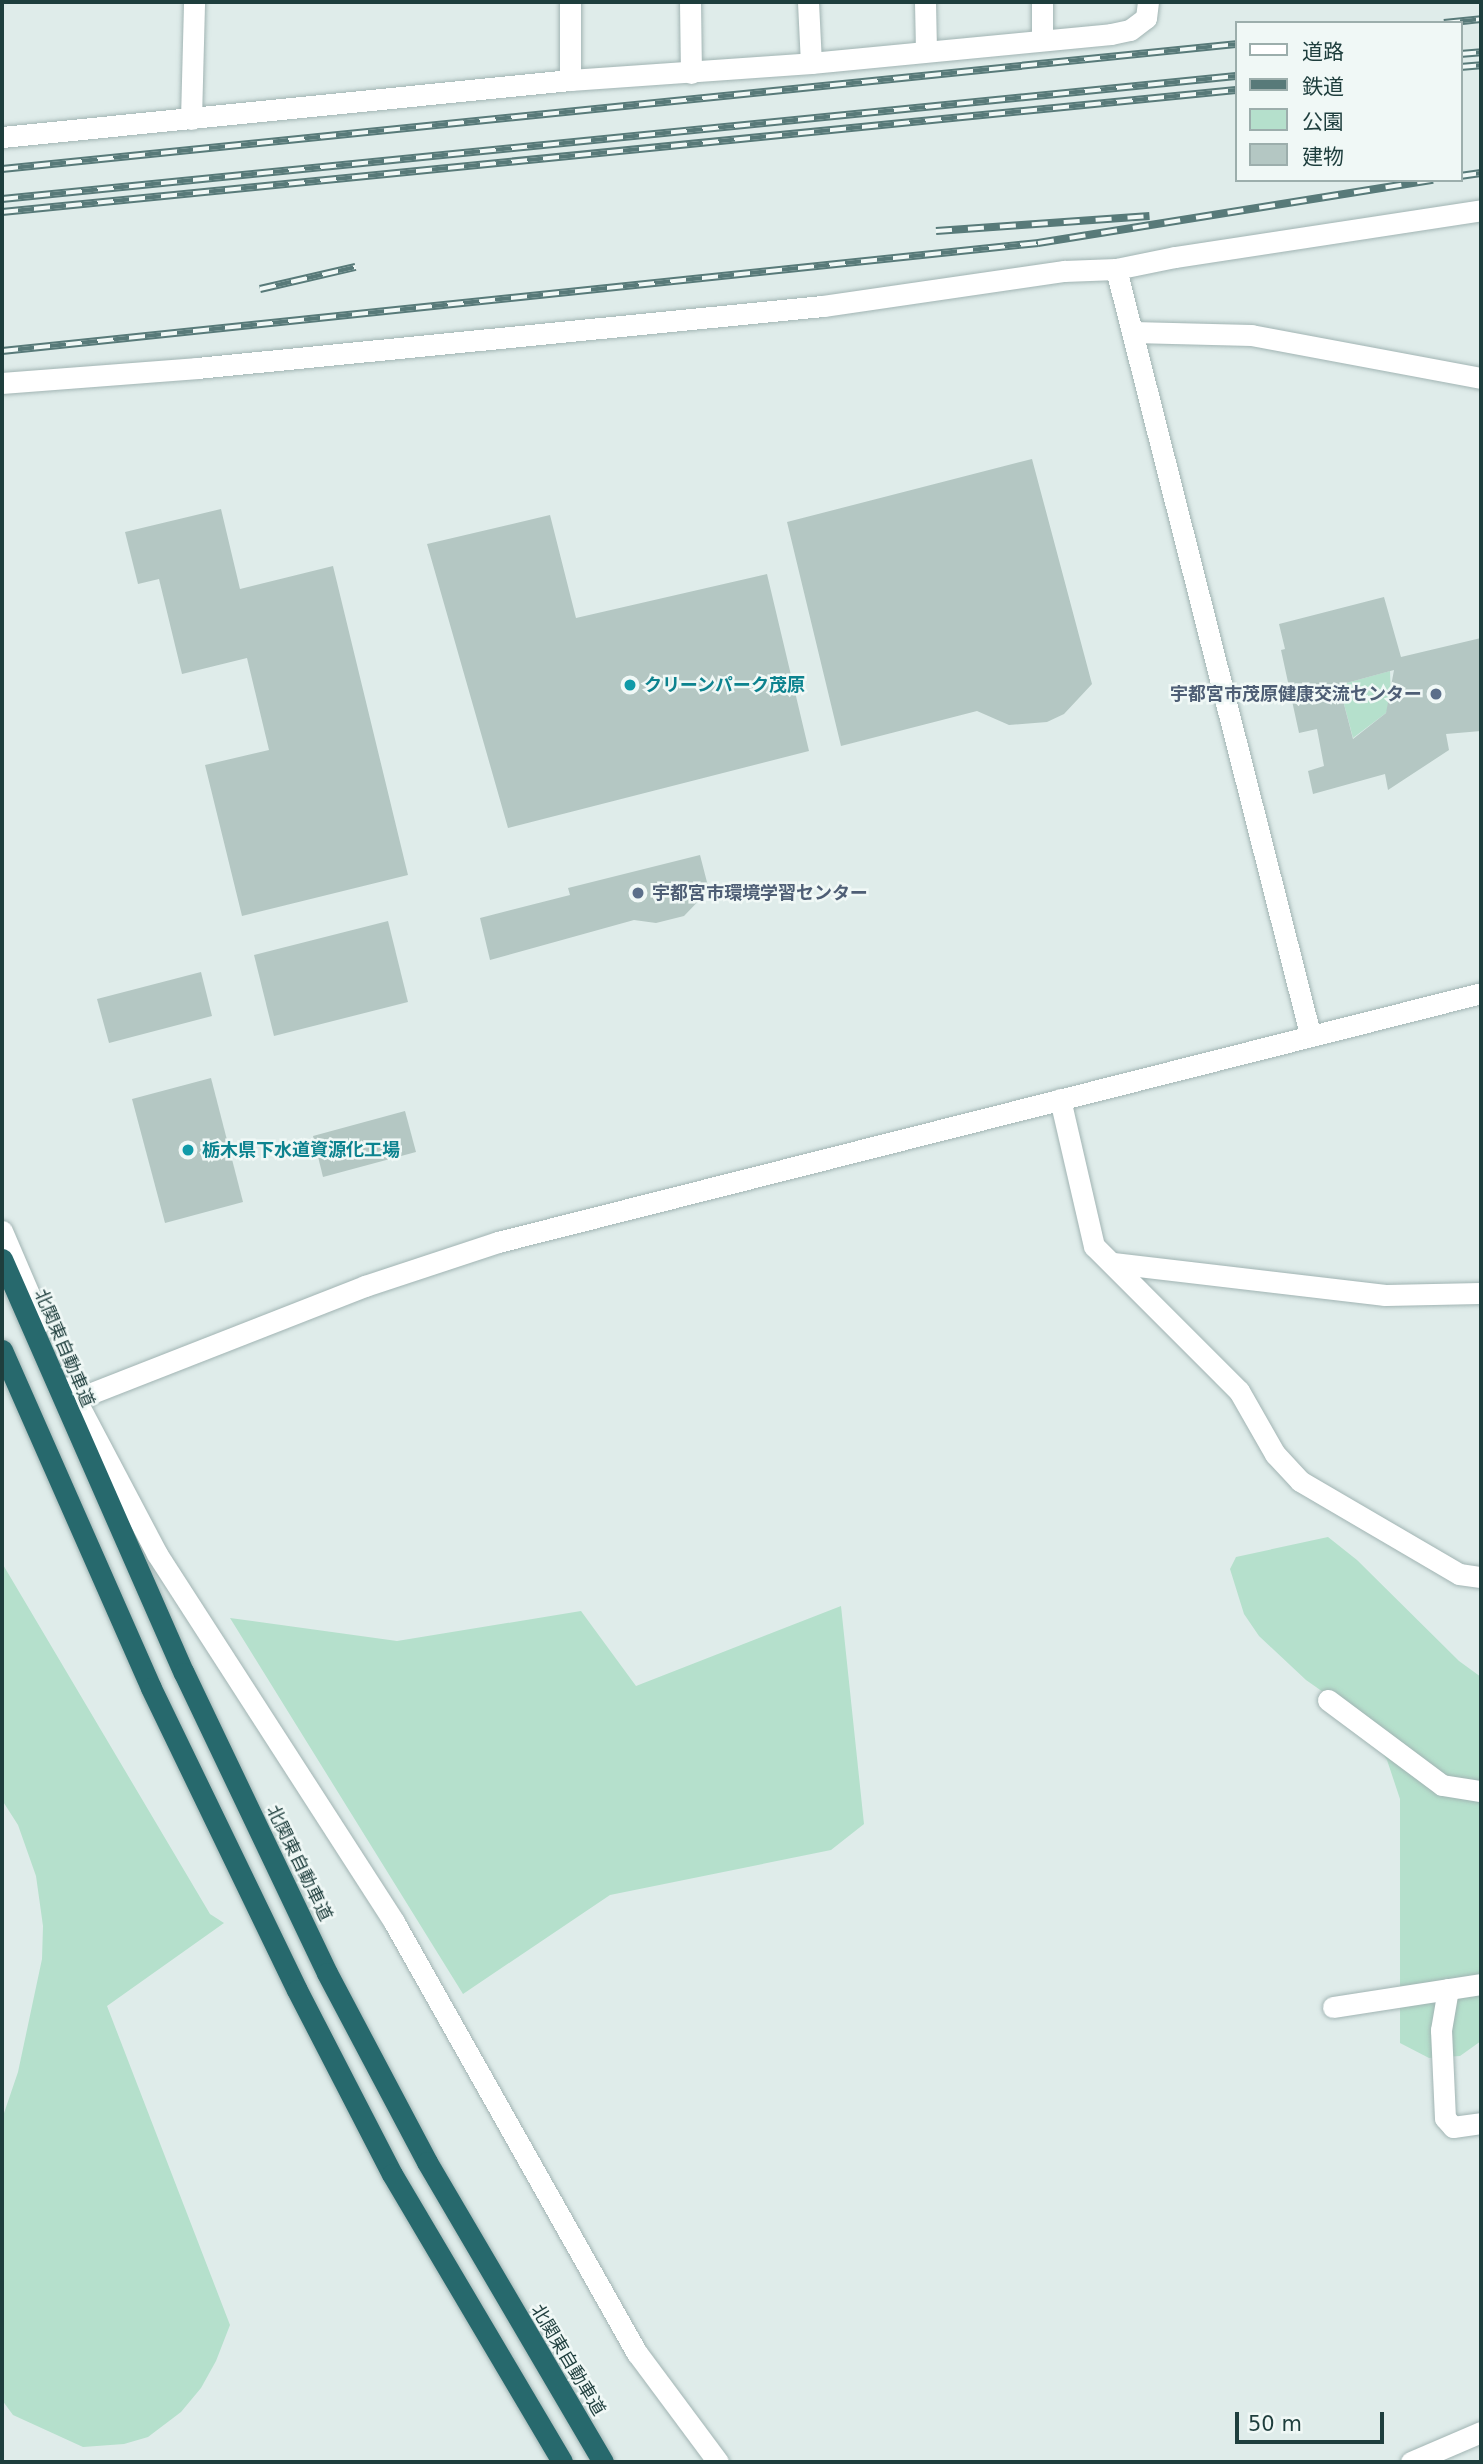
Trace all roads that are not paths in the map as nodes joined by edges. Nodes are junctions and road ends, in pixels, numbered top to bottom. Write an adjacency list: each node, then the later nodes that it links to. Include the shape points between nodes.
1 (194, 2): 13 (street)
2 (570, 2): 12 (street)
3 (691, 2): 11 (street)
4 (808, 2): 10 (street)
5 (925, 2): 9 (street)
6 (1042, 2): 8 (street)
7 (1148, 2): 8 (street, via 1146,18 1130,30)
8 (1042, 39): 9 (street)
9 (926, 51): 10 (street)
10 (811, 63): 11 (street)
11 (691, 73): 12 (street)
12 (570, 80): 13 (street)
13 (191, 119): 14 (street)
14 (2, 137)
15 (1481, 210): 16 (street)
16 (1116, 269): 17 (street); 19 (street, via 1064,271 822,306)
17 (1133, 332): 18 (street, via 1251,335); 21 (street)
18 (1481, 378)
19 (2, 383)
20 (1481, 993): 21 (street)
21 (1310, 1034): 22 (street)
22 (1060, 1098): 25 (street, via 1094,1246); 28 (street, via 498,1242 365,1286)
23 (2, 1231): 28 (street)
24 (2, 1259): 38 (highway, 北関東自動車道, via 184,1673 327,1973 427,2162)
25 (1113, 1263): 26 (street, via 1385,1295); 29 (street, via 1239,1391 1275,1454 1300,1481 1459,1574)
26 (1481, 1293)
27 (2, 1350): 37 (highway, via 151,1688 297,1990 393,2174)
28 (74, 1400): 39 (street, via 157,1554 394,1922 637,2353)
29 (1481, 1577)
30 (1328, 1700): 31 (street, via 1442,1785)
31 (1481, 1791)
32 (1481, 1984): 33 (street)
33 (1448, 1989): 34 (street); 35 (street, via 1441,2030 1445,2118 1453,2127)
34 (1333, 2007)
35 (1481, 2123)
36 (1481, 2432): 40 (street)
37 (562, 2462)
38 (603, 2462)
39 (718, 2462)
40 (1411, 2462)

